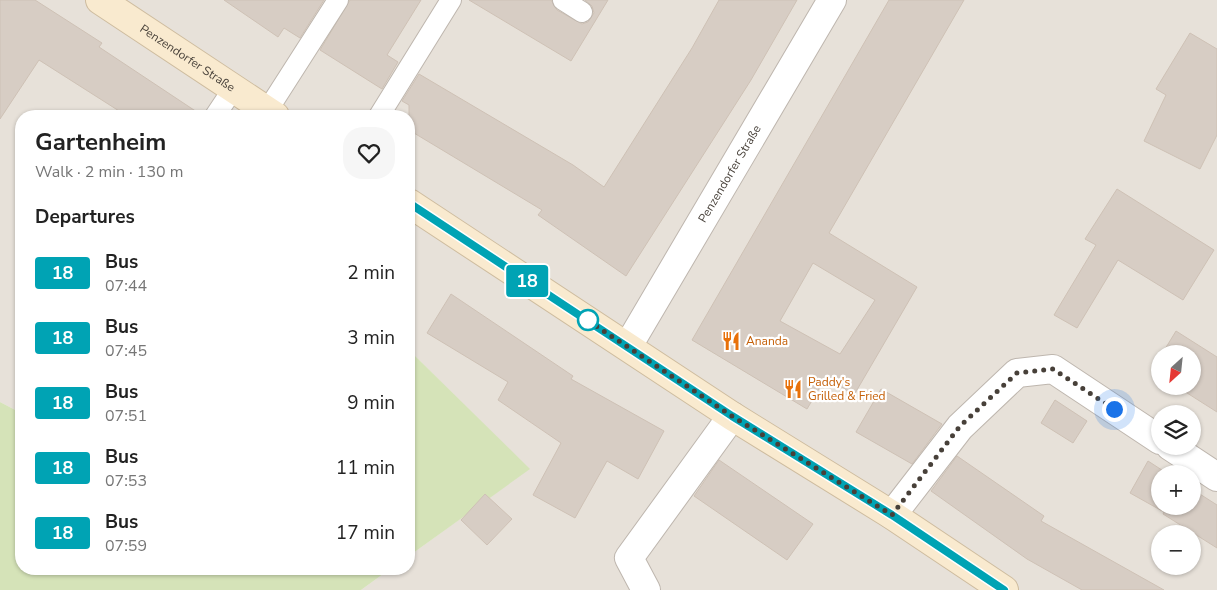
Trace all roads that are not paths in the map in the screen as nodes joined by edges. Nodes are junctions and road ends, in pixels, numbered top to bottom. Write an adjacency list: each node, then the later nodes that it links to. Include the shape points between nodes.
1 (100, 0): 7 (main road, Penzendorfer Straße)
2 (338, 0): 10 (lane)
3 (451, 0): 11 (lane)
4 (563, 0): 6 (lane)
5 (832, 0): 13 (street, Penzendorfer Straße)
6 (582, 12)
7 (233, 89): 8 (lane); 9 (main road, Penzendorfer Straße)
8 (218, 110)
9 (265, 110)
10 (273, 110)
11 (383, 110)
12 (415, 207): 13 (main road)
13 (628, 346): 14 (main road)
14 (732, 416): 18 (main road); 19 (street, via 629,558)
15 (1151, 434): 18 (street, via 1053,369 1017,373 960,426)
16 (1184, 455): 17 (street)
17 (1217, 477)
18 (892, 515): 20 (main road)
19 (646, 590)
20 (1004, 590)

